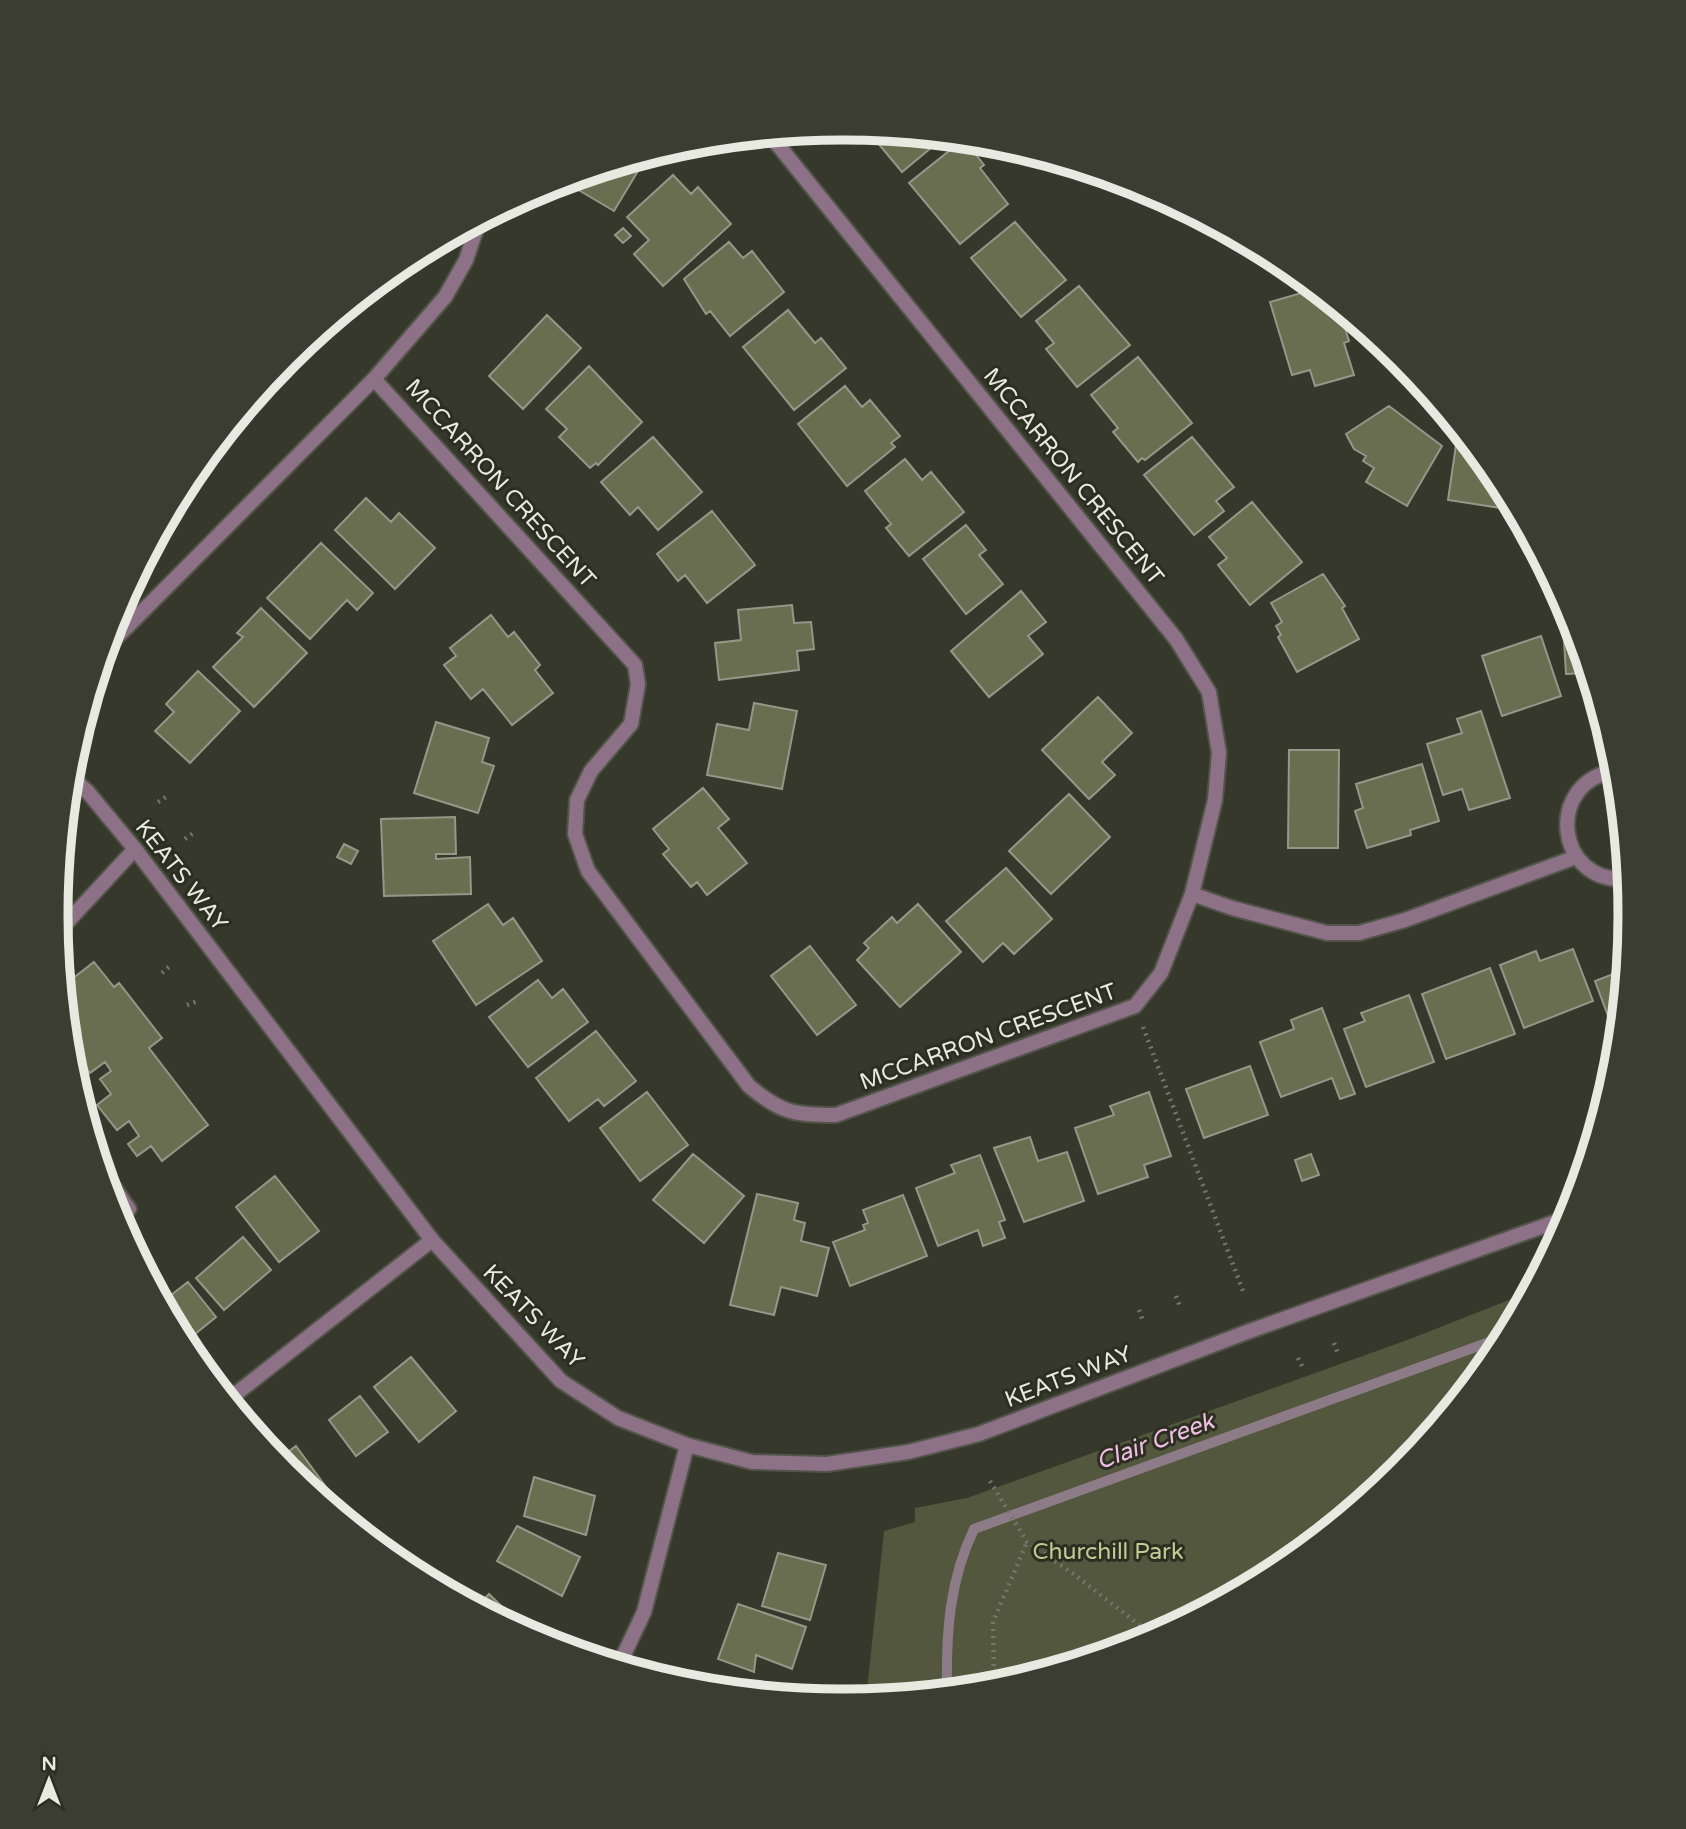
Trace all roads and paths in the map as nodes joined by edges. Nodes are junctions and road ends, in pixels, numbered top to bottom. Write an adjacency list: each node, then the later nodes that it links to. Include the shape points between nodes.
1 (776, 143): 14 (street, MCCARRON CRESCENT, via 1177,639 1209,692 1219,752 1215,800)
2 (475, 234): 3 (street, via 445,297)
3 (374, 379): 4 (street); 20 (street, MCCARRON CRESCENT, via 635,665 638,684 631,724 591,771 577,800 575,834 588,871 757,1093 774,1107 836,1115)
4 (121, 632)
5 (1605, 775): 12 (street, via 1591,779 1576,793 1568,810 1566,829)
6 (80, 784): 11 (street, KEATS WAY)
7 (169, 795): 8 (path)
8 (158, 802)
9 (196, 831): 10 (path)
10 (185, 839)
11 (135, 849): 15 (street); 24 (street, KEATS WAY)
12 (1576, 857): 13 (street, via 1589,870); 14 (street, via 1359,933 1327,933)
13 (1617, 880)
14 (1192, 894): 20 (street, MCCARRON CRESCENT, via 1161,973)
15 (68, 921)
16 (172, 965): 17 (path)
17 (162, 973)
18 (198, 1001): 19 (path)
19 (187, 1005)
20 (1135, 1006): 25 (path)
21 (123, 1200): 22 (street)
22 (129, 1209)
23 (1554, 1222): 35 (street, KEATS WAY, via 979,1434 908,1452 827,1464 752,1462)
24 (432, 1240): 34 (street); 35 (street, KEATS WAY, via 561,1381 618,1418)
25 (1243, 1291)
26 (1177, 1296): 27 (path)
27 (1180, 1307)
28 (1139, 1310): 29 (path)
29 (1143, 1321)
30 (1334, 1343): 31 (path)
31 (1338, 1353)
32 (1298, 1358): 33 (path)
33 (1302, 1366)
34 (235, 1394)
35 (687, 1445): 39 (street, via 644,1612)
36 (990, 1481): 37 (path)
37 (1027, 1542): 38 (path); 40 (path, via 993,1622)
38 (1141, 1629)
39 (623, 1657)
40 (993, 1674)

